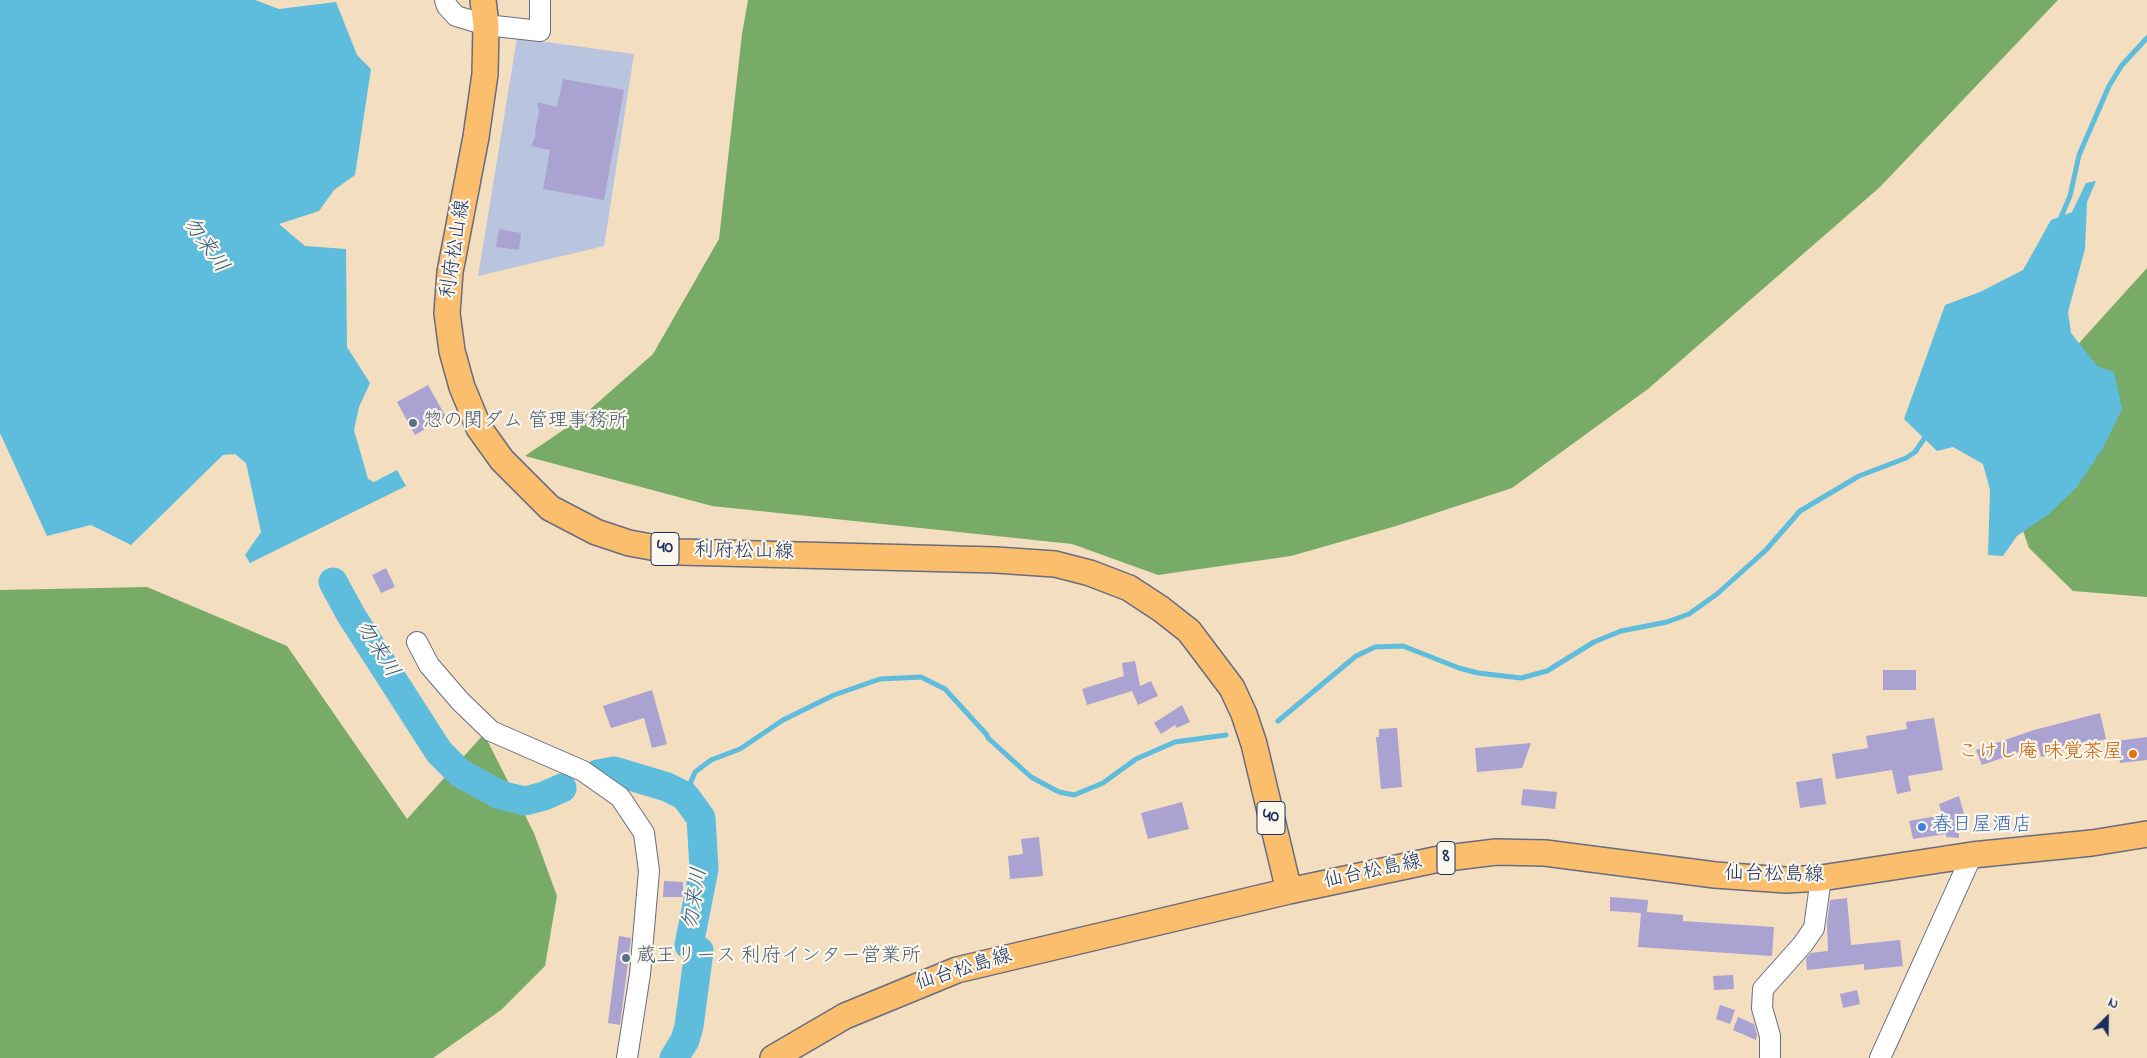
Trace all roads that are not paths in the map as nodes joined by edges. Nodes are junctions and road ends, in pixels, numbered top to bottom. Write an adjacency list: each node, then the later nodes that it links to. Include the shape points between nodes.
1 (445, 0): 4 (street, via 456,16)
2 (483, 0): 4 (main road, 利府松山線 / 40)
3 (540, 0): 4 (street, via 540,31)
4 (486, 25): 9 (main road, 利府松山線 / 40, via 484,83 450,272 447,313 452,351 462,387 479,428 502,460 550,508 596,532 629,543 679,552 1054,564 1129,588 1190,631 1232,688 1254,744)
5 (417, 642): 10 (street, via 429,665 491,731 590,776 620,797 644,833 649,871 640,974)
6 (2147, 834): 7 (main road, 仙台松島線 / 8)
7 (1972, 855): 8 (main road, 仙台松島線 / 8); 13 (street)
8 (1821, 878): 9 (main road, 仙台松島線 / 8, via 1786,880 1715,875 1545,854 1496,852 1440,859); 12 (street, via 1814,928 1763,989 1762,1008 1770,1036)
9 (1289, 891): 11 (main road, 仙台松島線 / 8, via 957,970 845,1016)
10 (627, 1058)
11 (773, 1058)
12 (1770, 1058)
13 (1880, 1058)

